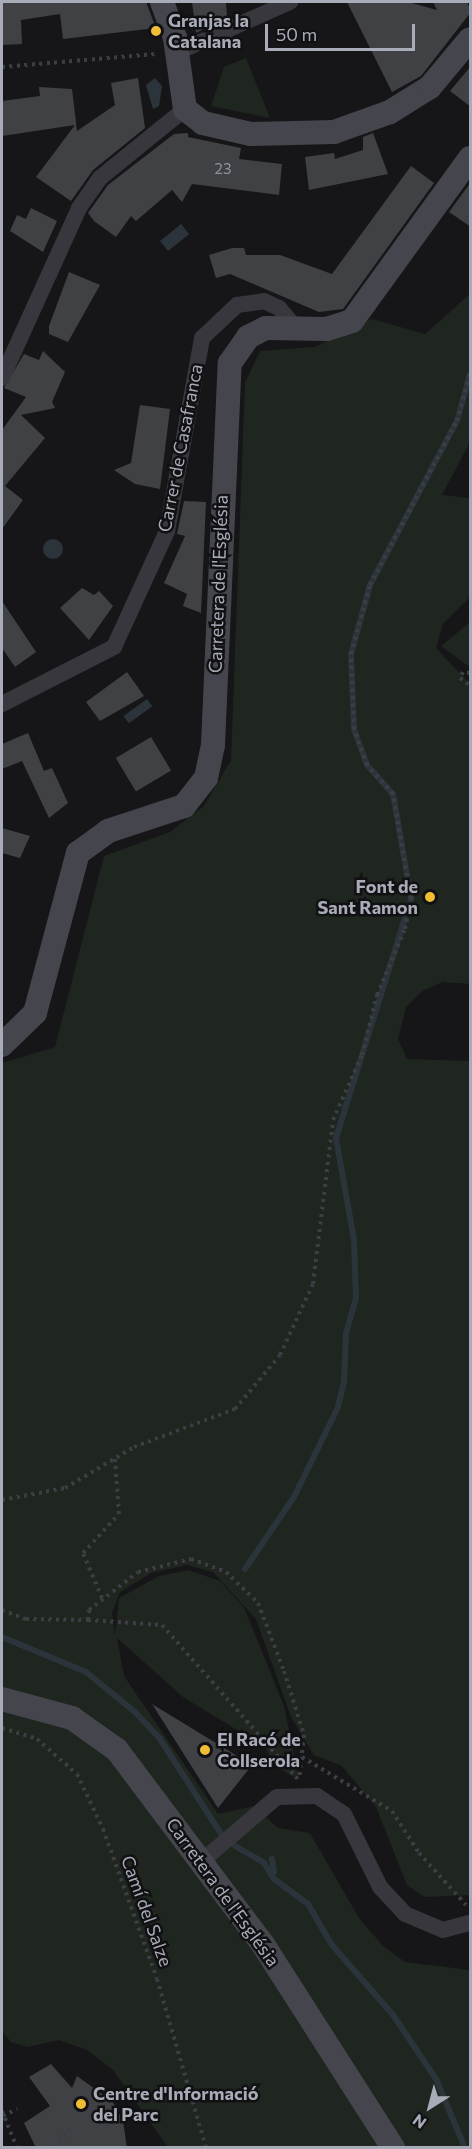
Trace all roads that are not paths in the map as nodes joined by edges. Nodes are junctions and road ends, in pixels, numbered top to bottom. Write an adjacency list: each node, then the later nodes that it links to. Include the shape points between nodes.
1 (162, 2): 4 (main road)
2 (290, 2): 4 (street)
3 (471, 39): 5 (main road, via 448,70 411,101 334,132 251,134 203,123)
4 (171, 53): 5 (main road)
5 (185, 109): 8 (street, via 100,178 82,202)
6 (471, 158): 7 (main road, Carretera de l'Església, via 360,315 340,327)
7 (296, 328): 9 (street, Carrer de Casafranca, via 279,308 264,301 237,305 202,339 167,531 114,647); 10 (main road, Carretera de l'Església, via 267,328 248,337 226,376 213,745 206,778 184,806 108,831 78,853 35,1013)
8 (2, 378)
9 (2, 704)
10 (2, 1046)
11 (2, 1699): 12 (main road, Carretera de l'Església, via 72,1718 105,1739)
12 (203, 1860): 13 (street, via 277,1797 310,1794 344,1814 380,1887 405,1914 443,1930); 14 (main road, Carretera de l'Església)
13 (471, 1923)
14 (393, 2148)

